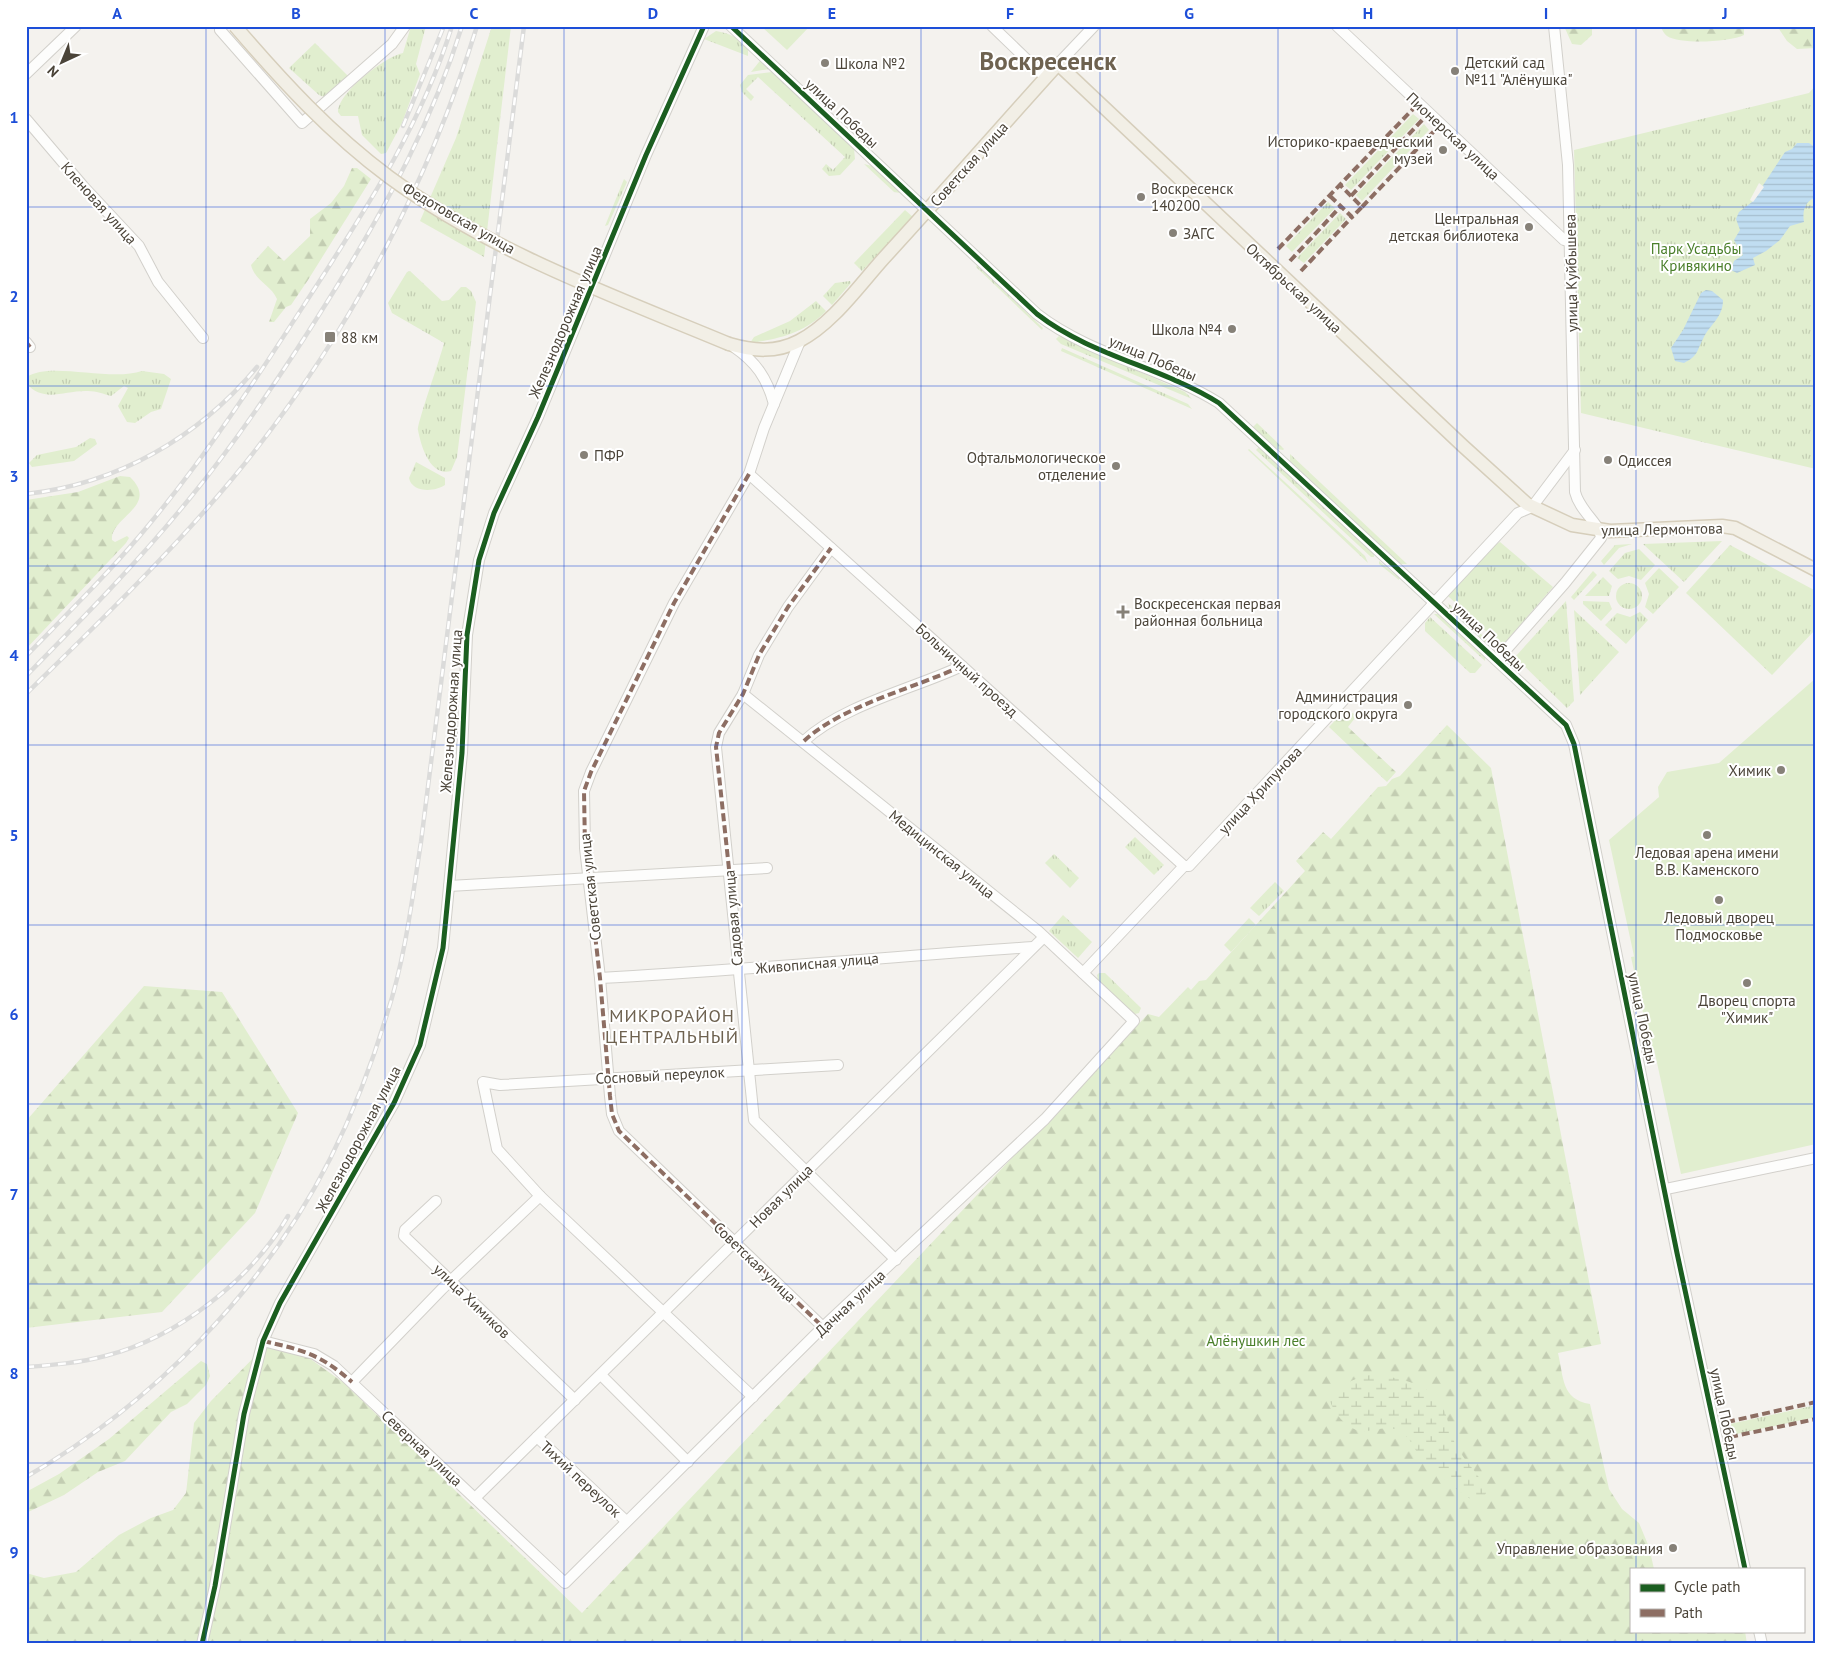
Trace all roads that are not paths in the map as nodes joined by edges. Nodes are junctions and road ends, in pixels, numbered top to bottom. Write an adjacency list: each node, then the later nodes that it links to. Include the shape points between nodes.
1 (76, 26): 12 (street)
2 (222, 26): 4 (street, via 220,30 302,124 392,44)
3 (234, 26): 19 (main road, Федотовская улица, bridge, via 285,83 342,139 420,198 544,266)
4 (405, 26)
5 (704, 26): 36 (street, Железнодорожная улица, via 646,154 538,417 494,513 479,560 467,635 462,753)
6 (731, 26): 15 (street, улица Победы)
7 (992, 26): 13 (street)
8 (1094, 26): 11 (street, Советская улица)
9 (1337, 26): 16 (street, Пионерская улица, via 1564,240)
10 (1554, 26): 16 (street, улица Куйбышева, via 1568,165)
11 (1058, 64): 13 (main road, Советская улица); 23 (main road, Октябрьская улица, via 1462,446)
12 (26, 74)
13 (1046, 78): 15 (main road, Советская улица)
14 (26, 119): 17 (street, Кленовая улица, via 139,246 158,282)
15 (927, 211): 18 (main road, Советская улица, via 826,321); 27 (street, улица Победы, via 1057,329 1188,385 1219,403)
16 (1571, 242): 21 (street, улица Куйбышева)
17 (203, 338)
18 (800, 341): 19 (main road, Советская улица, via 781,348 760,350); 20 (street, Советская улица)
19 (729, 344): 20 (street, via 754,362)
20 (774, 404): 22 (street, Советская улица)
21 (1575, 450): 23 (street); 24 (street, улица Куйбышева, via 1577,502)
22 (749, 474): 25 (street, Больничный проезд); 35 (street, Советская улица, via 674,602 584,791)
23 (1532, 507): 24 (main road, улица Лермонтова, via 1572,525); 27 (street, улица Хрипунова, via 1518,513)
24 (1601, 530): 26 (main road, улица Лермонтова, via 1735,528); 28 (street, via 1600,541)
25 (831, 548): 29 (street, Больничный проезд); 30 (street, Садовая улица, via 764,647)
26 (1816, 570)
27 (1435, 603): 28 (street, улица Победы); 32 (street, улица Хрипунова, via 1195,860)
28 (1497, 660): 48 (street, улица Победы, via 1570,731)
29 (962, 666): 31 (street, via 855,710); 32 (street, Больничный проезд)
30 (743, 694): 31 (street, Медицинская улица); 34 (street, Садовая улица, via 725,720 716,747)
31 (804, 741): 37 (street, Медицинская улица)
32 (1184, 866): 40 (street, улица Хрипунова)
33 (767, 868): 34 (street)
34 (729, 869): 35 (street); 39 (street, Садовая улица)
35 (589, 878): 36 (street); 41 (street, Советская улица)
36 (449, 886): 56 (street, Железнодорожная улица, via 439,972 425,1029 408,1074 280,1303)
37 (1044, 937): 38 (street, Новая улица); 40 (street, Медицинская улица)
38 (1033, 947): 39 (street, Живописная улица); 47 (street, Новая улица)
39 (737, 970): 41 (street, Живописная улица); 44 (street, Садовая улица)
40 (1083, 973): 42 (street, Медицинская улица)
41 (600, 978): 45 (street, Советская улица)
42 (1134, 1021): 52 (street, Дачная улица, via 1044,1119)
43 (838, 1065): 44 (street, Сосновый переулок)
44 (747, 1070): 45 (street, Сосновый переулок); 47 (street, Садовая улица, via 754,1120)
45 (609, 1078): 49 (street, Сосновый переулок, via 500,1085 483,1082 497,1150); 51 (street, Советская улица, via 612,1114 618,1131)
46 (1816, 1158): 48 (street)
47 (805, 1172): 51 (street, Новая улица); 52 (street, Садовая улица)
48 (1666, 1189): 65 (street, улица Победы)
49 (540, 1196): 53 (street); 54 (street)
50 (436, 1201): 53 (street, улица Химиков, via 405,1230 404,1236)
51 (734, 1242): 54 (street, Новая улица); 55 (street, Советская улица)
52 (896, 1260): 55 (street, Дачная улица)
53 (452, 1281): 58 (street); 60 (street, улица Химиков)
54 (663, 1313): 57 (street, Новая улица); 59 (street)
55 (823, 1327): 59 (street, Дачная улица)
56 (263, 1341): 58 (street, Северная улица, via 314,1354); 67 (street, Железнодорожная улица, via 244,1414 216,1586)
57 (601, 1375): 60 (street, Новая улица); 62 (street)
58 (352, 1382): 63 (street, Северная улица)
59 (753, 1397): 62 (street, Дачная улица)
60 (575, 1400): 61 (street, Новая улица)
61 (537, 1437): 63 (street, Новая улица); 64 (street, Тихий переулок)
62 (688, 1462): 64 (street, Дачная улица)
63 (475, 1498): 66 (street, Северная улица)
64 (626, 1521): 66 (street, Дачная улица)
65 (1745, 1568)
66 (565, 1583)
67 (202, 1644)

